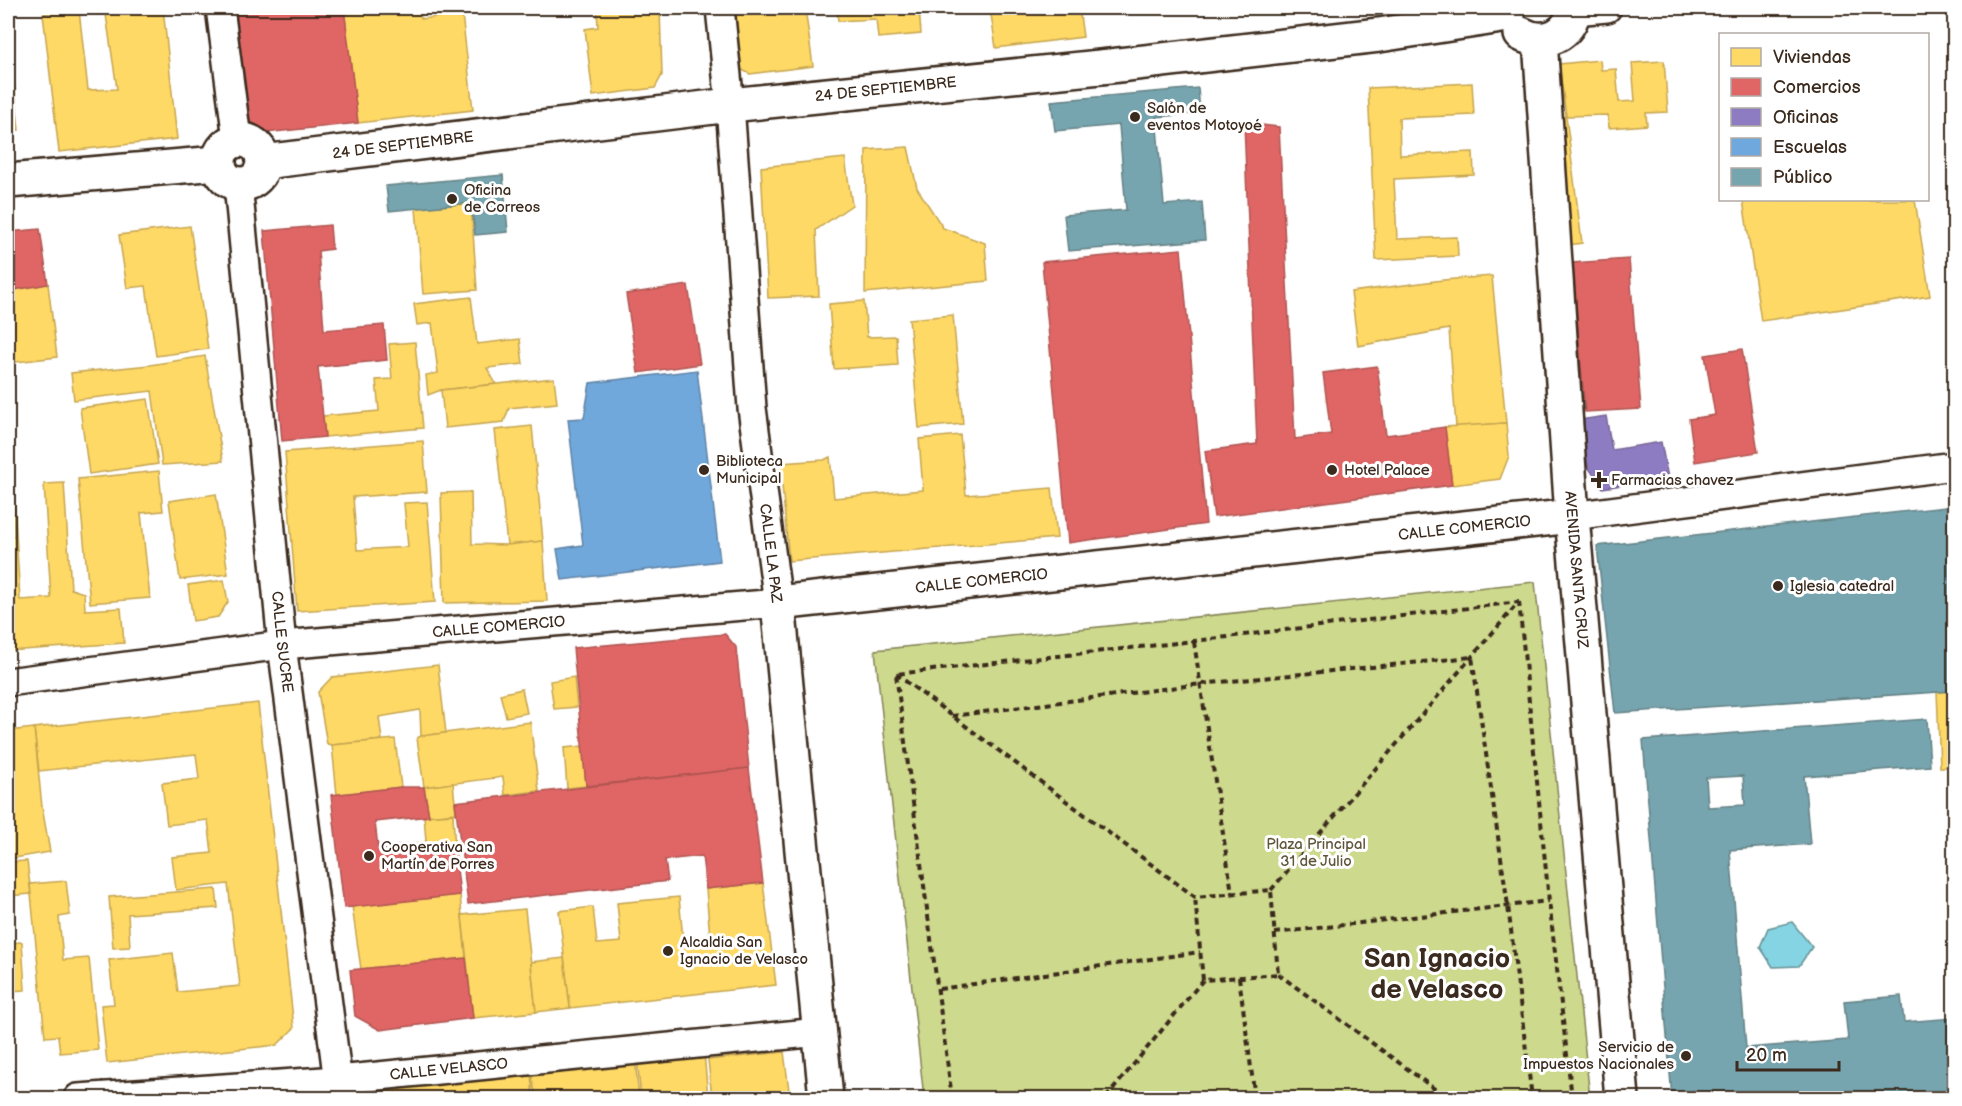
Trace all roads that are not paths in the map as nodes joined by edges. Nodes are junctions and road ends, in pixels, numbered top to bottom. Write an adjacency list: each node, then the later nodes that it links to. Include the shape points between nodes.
1 (220, 8): 8 (street, CALLE SUCRE)
2 (720, 8): 7 (street, CALLE LA PAZ)
3 (1607, 8): 4 (street)
4 (1574, 9): 6 (main road, via 1559,35)
5 (1507, 11): 6 (main road, via 1520,33); 7 (main road, 24 DE SEPTIEMBRE, via 1332,41)
6 (1540, 40): 11 (main road, AVENIDA SANTA CRUZ)
7 (730, 105): 8 (main road, 24 DE SEPTIEMBRE, via 263,162 260,174 250,182); 12 (street, CALLE LA PAZ, via 752,408)
8 (231, 162): 9 (main road); 13 (street, CALLE SUCRE)
9 (8, 182)
10 (1954, 466): 11 (street, CALLE COMERCIO)
11 (1572, 516): 12 (main road, CALLE COMERCIO); 19 (main road, AVENIDA SANTA CRUZ)
12 (778, 603): 13 (street, CALLE COMERCIO); 15 (main road, CALLE LA PAZ)
13 (282, 645): 14 (street, CALLE COMERCIO); 16 (street, CALLE SUCRE)
14 (8, 682)
15 (819, 1032): 16 (street, CALLE VELASCO); 18 (main road, CALLE LA PAZ)
16 (339, 1089): 17 (street, CALLE VELASCO)
17 (78, 1098)
18 (826, 1098)
19 (1622, 1098)

